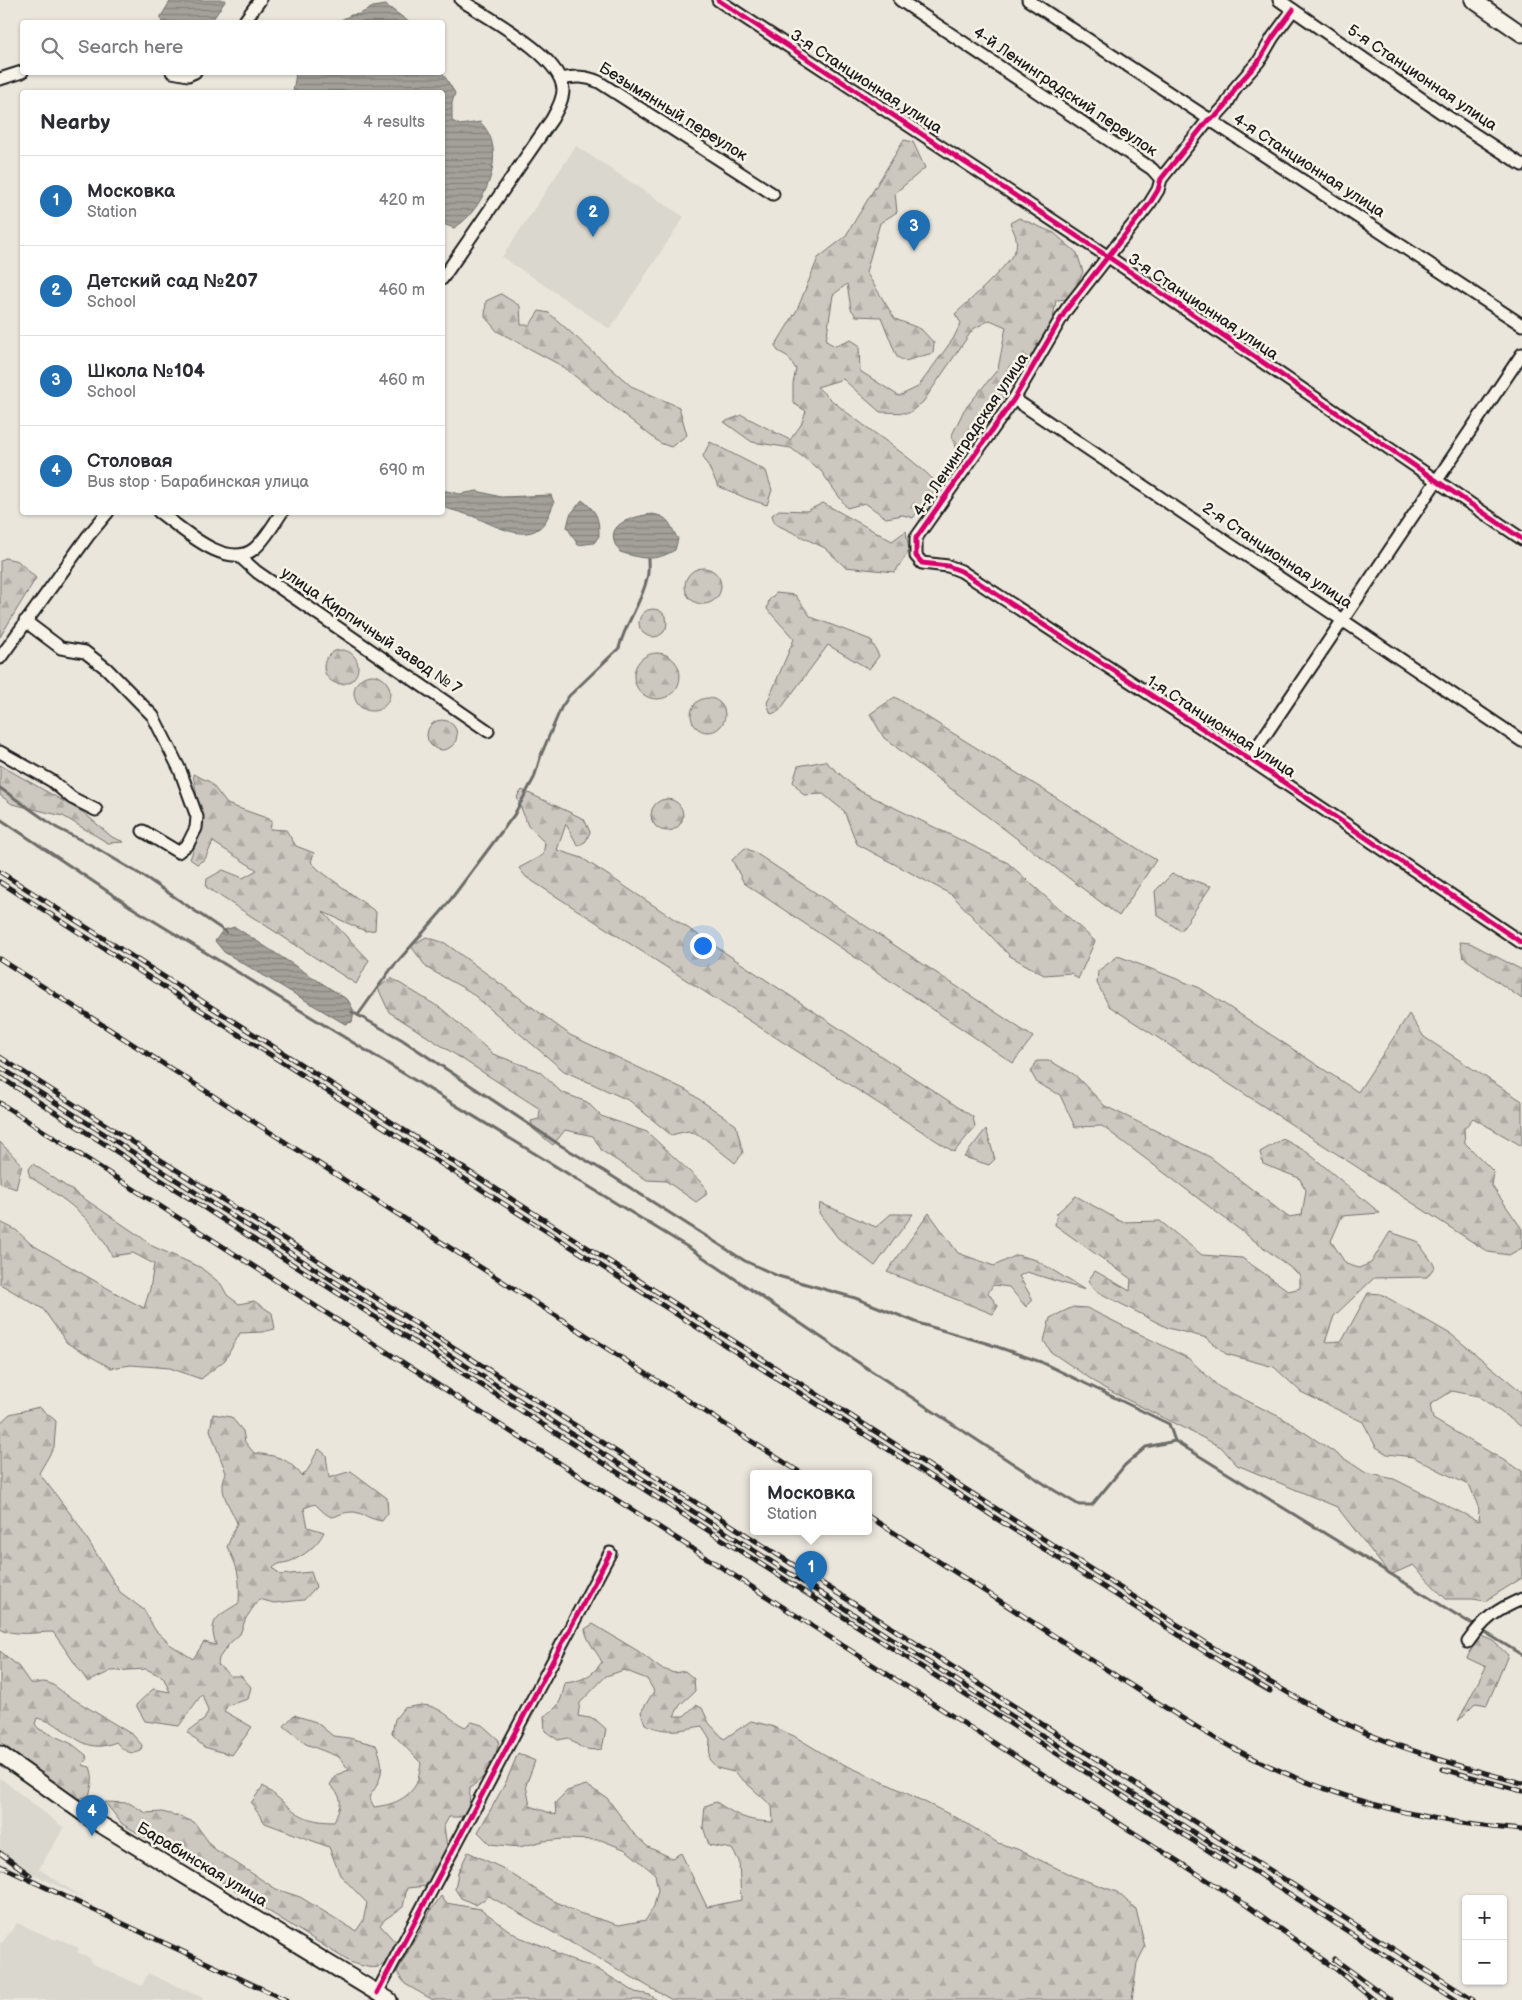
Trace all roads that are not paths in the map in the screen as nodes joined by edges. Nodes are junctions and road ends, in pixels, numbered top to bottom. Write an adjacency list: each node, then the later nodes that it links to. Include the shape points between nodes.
1 (260, 0): 9 (street)
2 (461, 0): 13 (street, via 536,49 557,70)
3 (718, 0): 18 (street, 3-я Станционная улица)
4 (900, 0): 16 (street, 4-й Ленинградский переулок, via 1152,169)
5 (1028, 0): 14 (street, 4-я Станционная улица)
6 (1279, 0): 8 (street, 5-я Станционная улица)
7 (1473, 0): 10 (main road)
8 (1293, 10): 14 (street, 4-я Ленинградская улица, via 1226,104); 15 (street, 5-я Станционная улица)
9 (245, 20)
10 (1522, 34)
11 (20, 73): 12 (street)
12 (0, 79)
13 (561, 79): 17 (street, Безымянный переулок, via 586,77 599,82); 19 (street, via 563,91 557,110)
14 (1208, 120): 16 (street, 4-я Ленинградская улица); 20 (street, 4-я Станционная улица)
15 (1522, 165)
16 (1161, 179): 18 (street, 4-я Ленинградская улица, via 1150,203)
17 (772, 194)
18 (1107, 256): 22 (street, 4-я Ленинградская улица, via 1066,310); 23 (street, 3-я Станционная улица)
19 (445, 275)
20 (1522, 325)
21 (1522, 354): 23 (street)
22 (1014, 399): 27 (street, 4-я Ленинградская улица); 30 (street, 2-я Станционная улица)
23 (1437, 481): 28 (street, 3-я Станционная улица); 30 (street)
24 (105, 515): 31 (street)
25 (163, 515): 29 (street, via 216,552)
26 (280, 515): 29 (street, via 262,542)
27 (916, 538): 36 (street, 1-я Станционная улица, via 916,556 922,563 961,571)
28 (1522, 538)
29 (239, 556): 33 (street, улица Кирпичный завод № 7, via 264,578)
30 (1342, 620): 34 (street, 2-я Станционная улица); 36 (street)
31 (25, 621): 32 (street); 38 (street, via 61,648 85,652 153,716 180,770 197,817 196,828 188,844 178,852)
32 (0, 658)
33 (488, 731)
34 (1522, 740)
35 (0, 752): 37 (street)
36 (1249, 759): 39 (street, 1-я Станционная улица)
37 (96, 810)
38 (143, 831)
39 (1522, 943)
40 (610, 1554): 44 (street)
41 (1522, 1598): 42 (street, via 1494,1612 1481,1623)
42 (1468, 1642)
43 (0, 1754): 44 (main road, Барабинская улица, via 94,1820)
44 (383, 1997)

